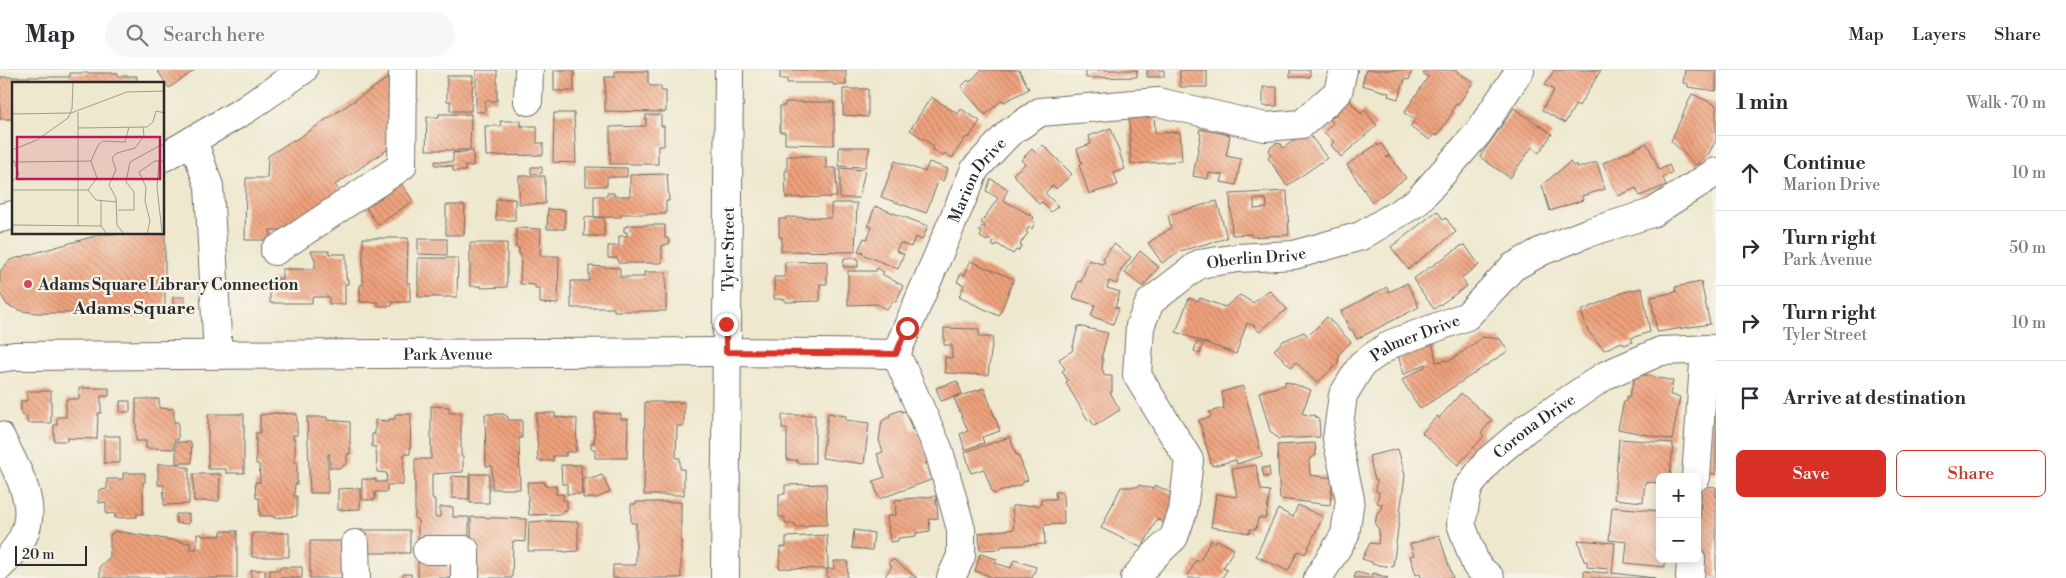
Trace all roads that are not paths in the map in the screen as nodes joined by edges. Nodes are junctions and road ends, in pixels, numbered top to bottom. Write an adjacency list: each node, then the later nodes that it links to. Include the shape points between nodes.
1 (303, 70): 8 (street, via 245,110)
2 (403, 70): 11 (street, via 402,166)
3 (529, 70): 7 (street)
4 (729, 70): 13 (street, Tyler Street)
5 (1343, 70): 14 (street, Marion Drive, via 1338,92 1302,124 1265,128 1158,102 1040,112 1009,133 975,169)
6 (1520, 70): 27 (street, Oberlin Drive, via 1478,133 1417,202 1361,236 1294,255 1199,264 1150,302 1140,326 1137,375 1189,460 1183,511 1174,538)
7 (528, 101)
8 (193, 140): 9 (street); 15 (street, via 209,186)
9 (165, 156)
10 (1716, 172): 28 (street, Palmer Drive, via 1652,213 1542,251 1513,267 1466,316 1391,344 1362,364 1343,395 1337,439 1350,498 1345,535)
11 (275, 251)
12 (1710, 349): 18 (street); 29 (street, Corona Drive, via 1661,351 1606,375 1527,428 1488,461 1468,488 1461,524 1476,565)
13 (726, 352): 14 (street, Park Avenue); 15 (street, Park Avenue); 25 (street, Tyler Street)
14 (896, 354): 26 (street, via 939,451 961,528 961,556)
15 (218, 355): 16 (street, Park Avenue)
16 (0, 358)
17 (0, 436): 22 (street, via 20,478 29,510 22,541)
18 (1696, 473)
19 (355, 544): 23 (street)
20 (427, 550): 24 (street, via 465,550)
21 (1691, 563): 30 (street)
22 (0, 566)
23 (356, 578)
24 (465, 578)
25 (725, 578)
26 (951, 578)
27 (1135, 578)
28 (1318, 578)
29 (1490, 578)
30 (1690, 578)

